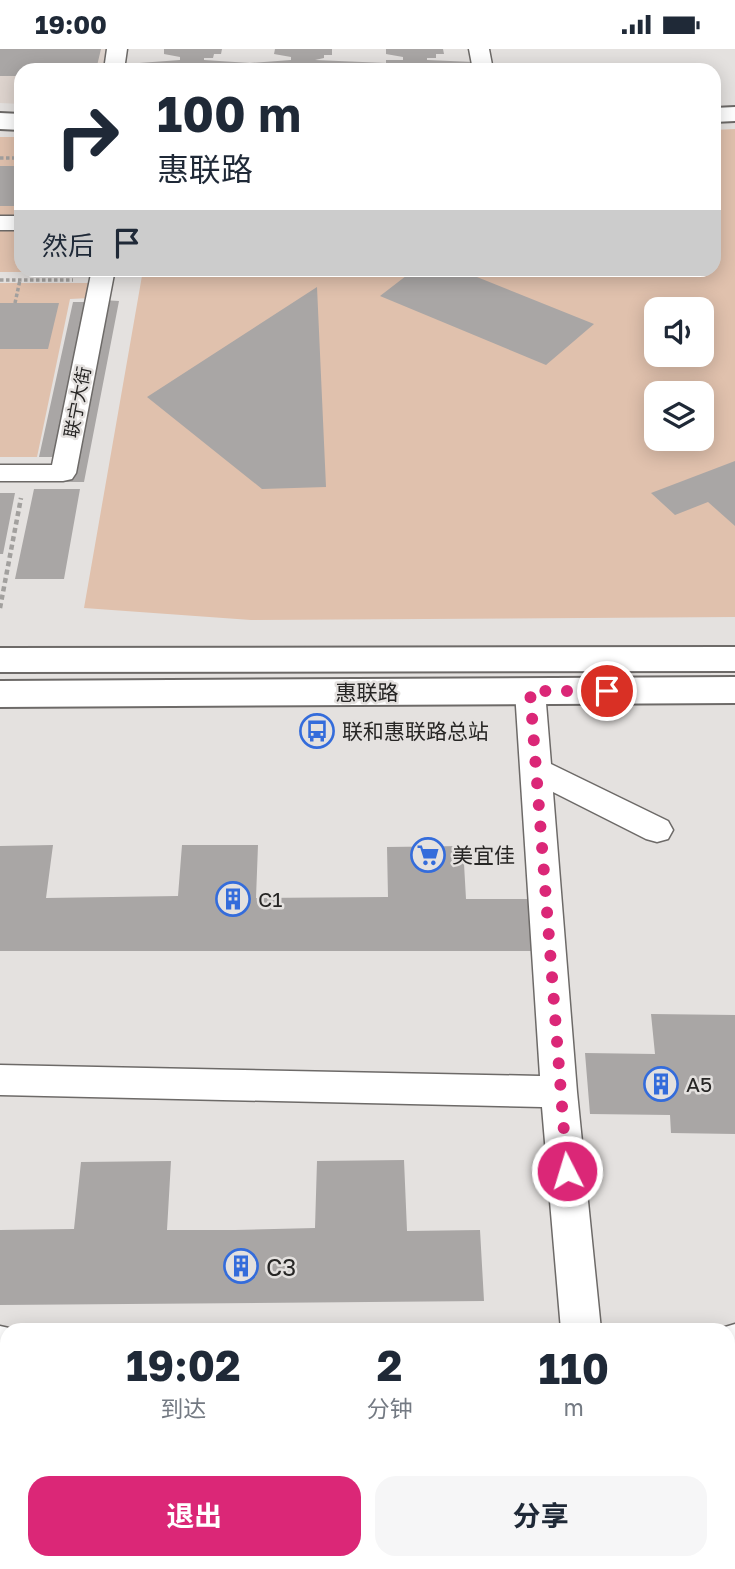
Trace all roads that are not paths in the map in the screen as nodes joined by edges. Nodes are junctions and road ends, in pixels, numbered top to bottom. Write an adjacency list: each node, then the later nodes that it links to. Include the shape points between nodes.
1 (103, 277): 2 (street, 联宁大街, via 63,473)
2 (13, 473)
3 (735, 659): 4 (street, 惠联路)
4 (0, 660)
5 (735, 690): 6 (street, 惠联路)
6 (530, 691): 7 (street, 惠联路); 8 (street)
7 (0, 694)
8 (538, 771): 9 (street); 11 (street)
9 (657, 830)
10 (0, 1080): 11 (street)
11 (559, 1092): 12 (street)
12 (580, 1323)

